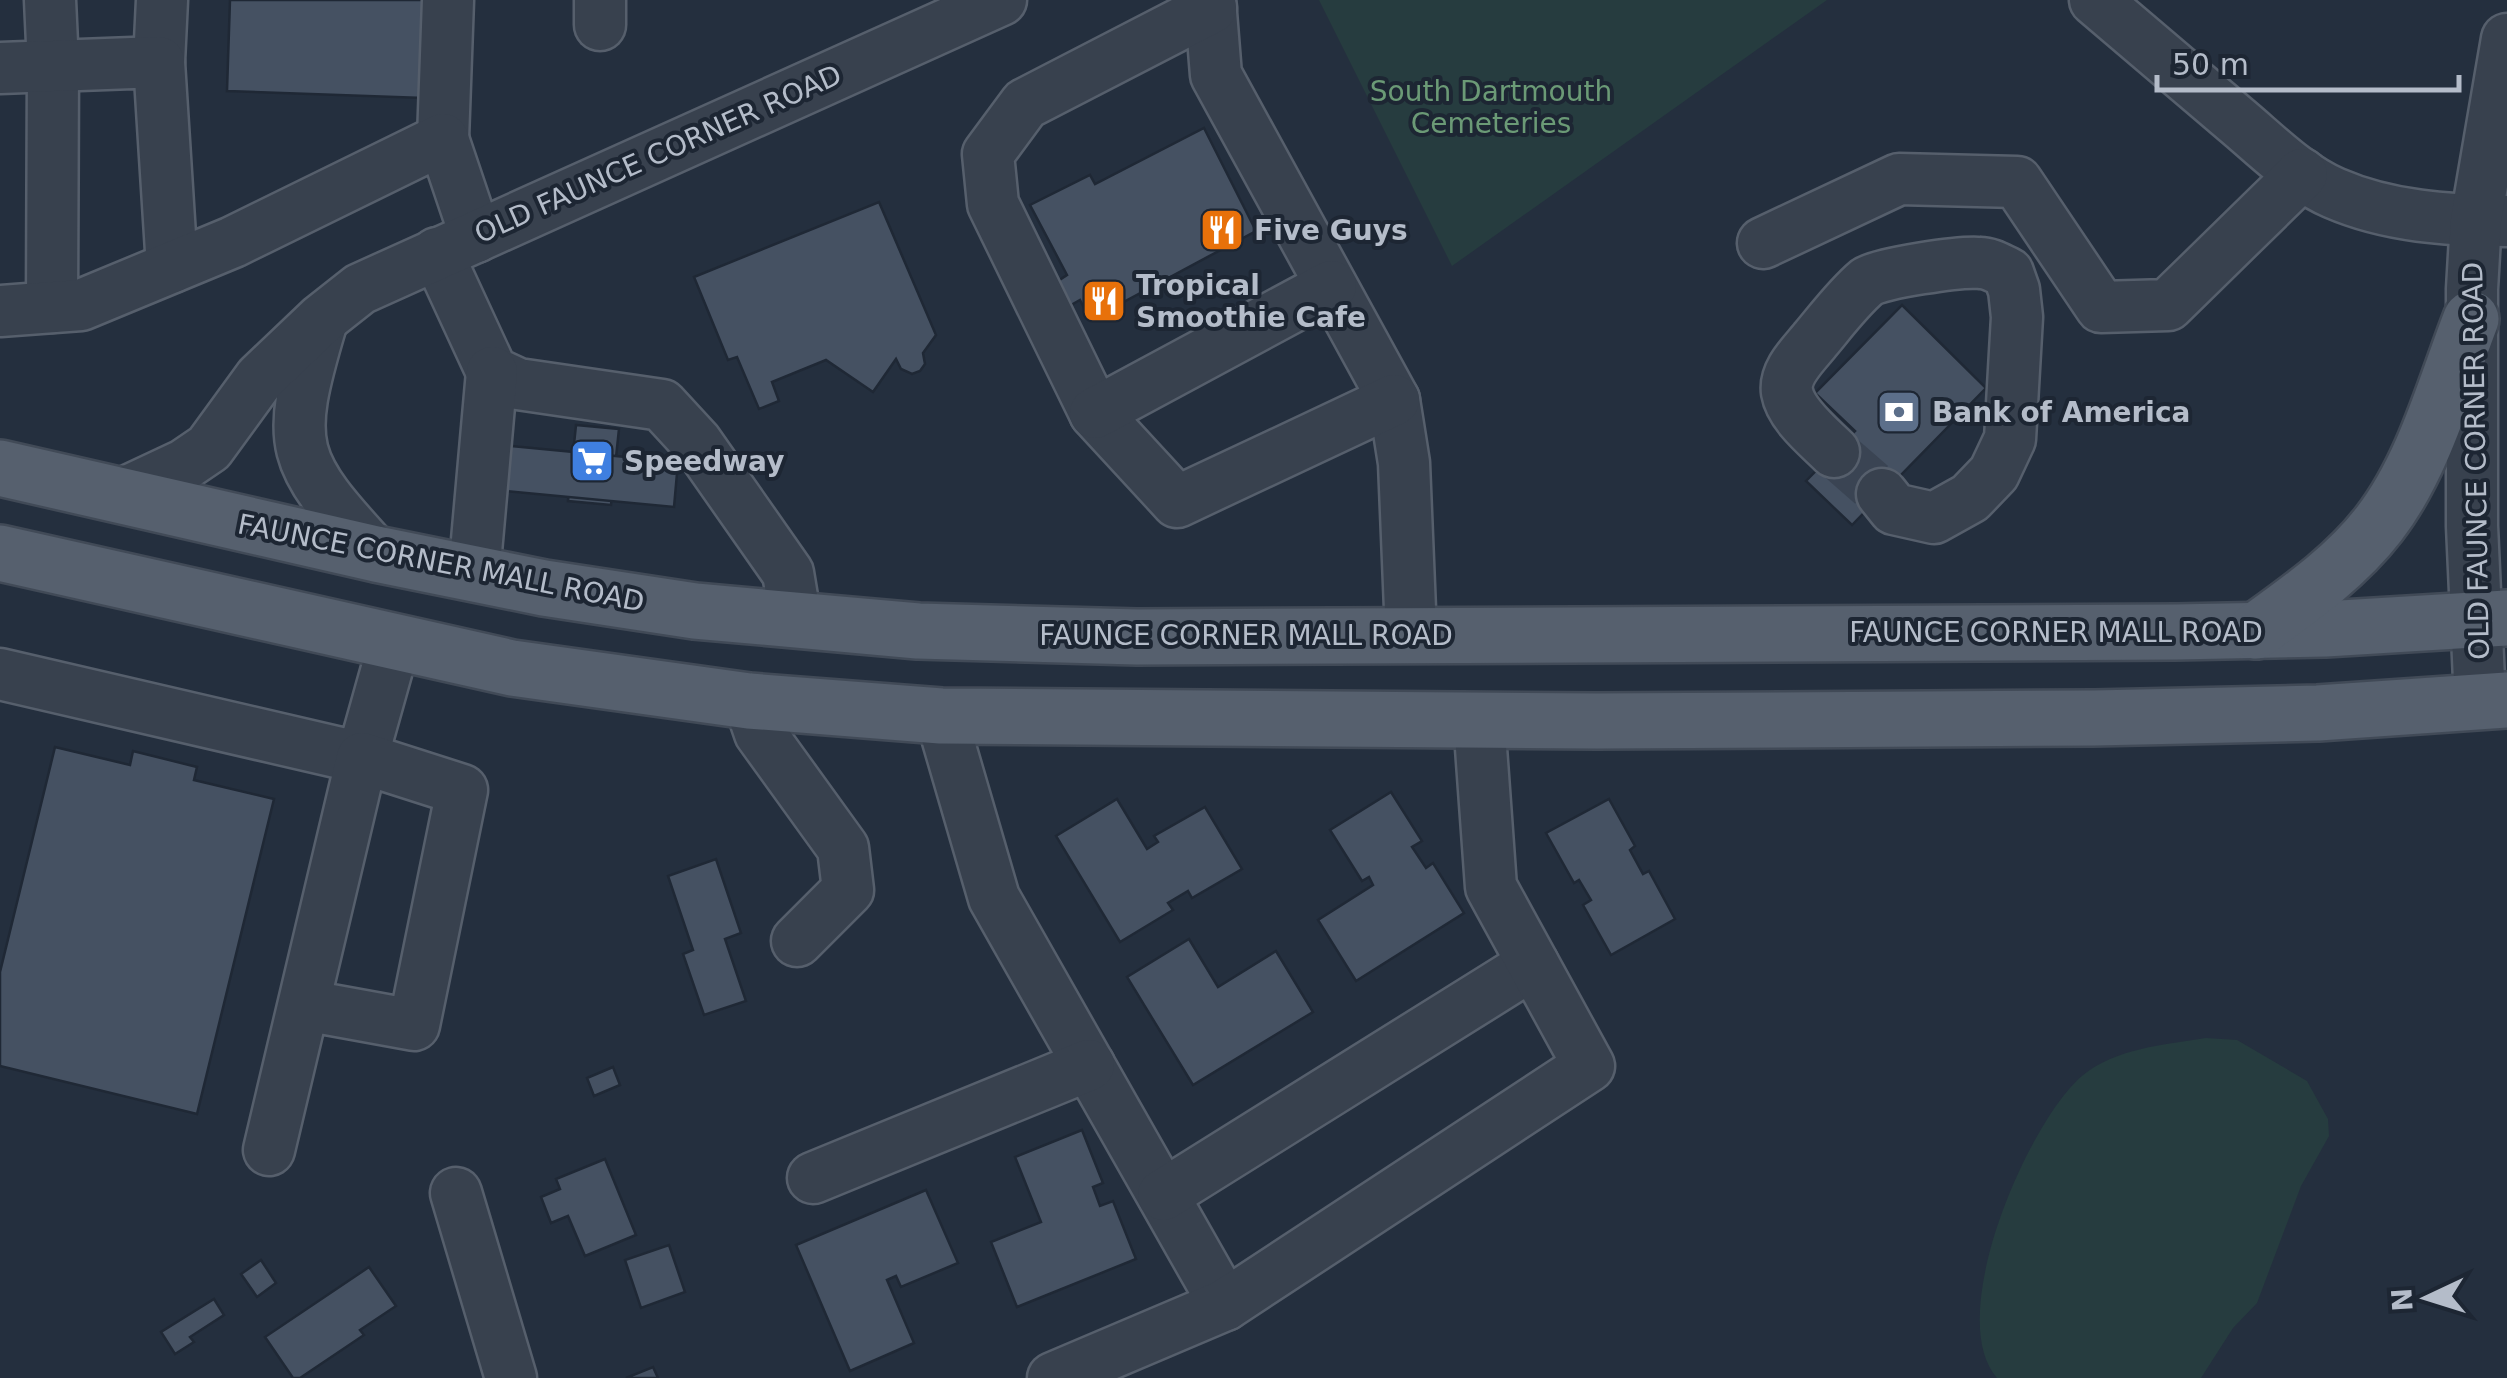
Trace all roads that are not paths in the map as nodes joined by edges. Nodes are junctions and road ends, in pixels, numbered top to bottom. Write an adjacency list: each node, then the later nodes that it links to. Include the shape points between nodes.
1 (50, 0): 9 (street)
2 (162, 0): 8 (street)
3 (448, 0): 11 (street)
4 (1000, 0): 16 (street, OLD FAUNCE CORNER ROAD)
5 (2095, 0): 12 (street)
6 (1210, 4): 19 (street, via 1216,75); 26 (street, via 1024,104 988,154 993,204)
7 (2507, 39): 13 (street, OLD FAUNCE CORNER ROAD)
8 (160, 62): 9 (street); 17 (street)
9 (53, 66): 10 (street); 20 (street)
10 (0, 68)
11 (443, 139): 16 (street); 17 (street)
12 (2302, 174): 13 (street, via 2366,205); 14 (street, via 2168,306 2101,307)
13 (2492, 221): 22 (street, OLD FAUNCE CORNER ROAD)
14 (2055, 238): 15 (street, via 2017,182 1900,180); 18 (street)
15 (1763, 243)
16 (457, 245): 23 (street, OLD FAUNCE CORNER ROAD, via 360,289); 24 (street)
17 (172, 267): 20 (street, via 81,305)
18 (2008, 273): 27 (street, via 1958,262 1887,274 1858,292 1788,379 1796,411); 30 (street, via 2017,317 2010,438 1994,472 1970,498 1934,518 1894,509)
19 (1331, 286): 25 (street); 26 (street)
20 (52, 307): 21 (street)
21 (0, 311)
22 (2471, 318): 34 (street, OLD FAUNCE CORNER ROAD); 36 (main road, via 2429,430 2381,522 2311,591)
23 (322, 319): 29 (street, OLD FAUNCE CORNER ROAD, via 260,378 209,448); 32 (street, via 298,406 302,452 316,484)
24 (492, 372): 33 (street); 35 (street, via 518,384 662,405 788,574)
25 (1394, 400): 26 (street, via 1178,502); 37 (street, via 1404,463)
26 (1095, 413)
27 (1834, 452)
28 (0, 468): 29 (main road, FAUNCE CORNER MALL ROAD)
29 (120, 494): 32 (main road, FAUNCE CORNER MALL ROAD)
30 (1882, 494)
31 (0, 553): 38 (main road)
32 (376, 554): 33 (main road, FAUNCE CORNER MALL ROAD)
33 (474, 574): 35 (main road, FAUNCE CORNER MALL ROAD, via 620,601)
34 (2491, 620): 36 (main road, FAUNCE CORNER MALL ROAD); 41 (street, OLD FAUNCE CORNER ROAD)
35 (796, 621): 37 (main road, FAUNCE CORNER MALL ROAD, via 1066,637)
36 (2256, 631): 37 (main road, FAUNCE CORNER MALL ROAD)
37 (1411, 634)
38 (394, 644): 40 (main road, via 529,671); 44 (street)
39 (0, 674): 44 (street)
40 (749, 701): 42 (main road); 45 (street, via 760,733 843,848 848,890)
41 (2494, 701): 43 (main road, via 2214,716)
42 (941, 716): 43 (main road); 48 (street, via 994,898)
43 (1478, 720): 46 (street, via 1491,887)
44 (362, 758): 47 (street); 47 (street, via 462,790 414,1025)
45 (797, 940)
46 (1533, 964): 52 (street); 53 (street, via 1589,1066)
47 (304, 1005): 49 (street)
48 (1089, 1066): 50 (street); 52 (street)
49 (269, 1150)
50 (813, 1178)
51 (456, 1194): 54 (street)
52 (1163, 1196): 53 (street)
53 (1225, 1304): 55 (street)
54 (498, 1372)
55 (1053, 1378)

